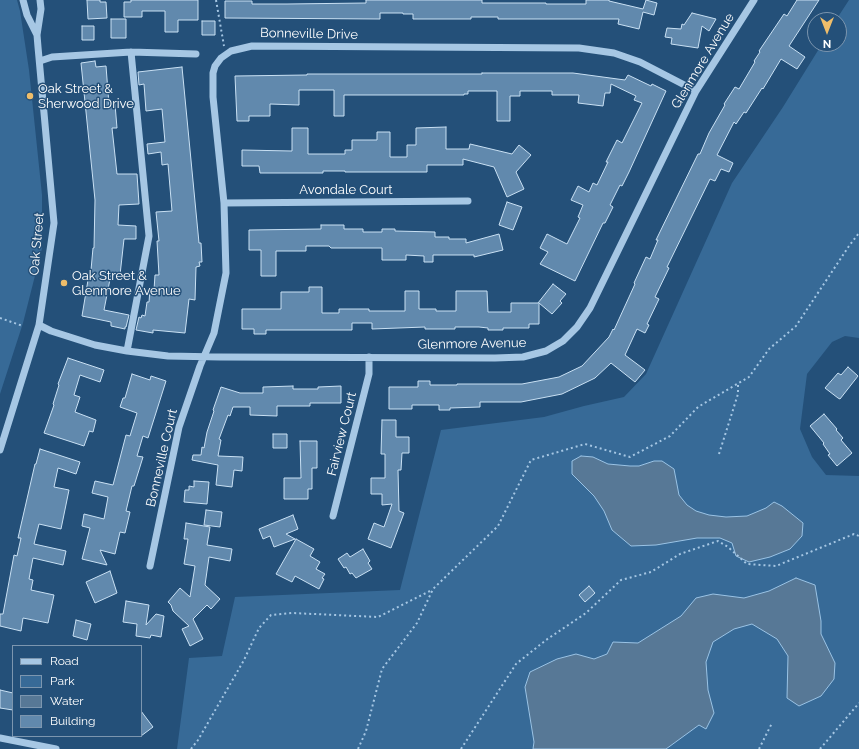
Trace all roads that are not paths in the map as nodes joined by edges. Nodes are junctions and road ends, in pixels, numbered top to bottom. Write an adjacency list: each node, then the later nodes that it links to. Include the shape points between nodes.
1 (23, 0): 4 (street, Oak Street)
2 (40, 0): 4 (street, Oak Street)
3 (754, 0): 8 (street, Glenmore Avenue)
4 (37, 35): 7 (street, Oak Street)
5 (131, 52): 6 (street); 7 (street, via 52,57); 12 (street, via 149,236)
6 (196, 54)
7 (40, 61): 11 (street, Oak Street, via 54,223)
8 (696, 92): 10 (street, Bonneville Drive, via 640,62 614,53 579,48 252,46 231,51 221,58 213,73 213,97); 14 (street, Glenmore Avenue, via 590,308 563,341 546,351 523,357)
9 (468, 201): 10 (street, Avondale Court)
10 (224, 203): 13 (street, Bonneville Drive, via 226,273 214,333)
11 (39, 325): 12 (street, Glenmore Avenue, via 95,345); 15 (street, Oak Street)
12 (127, 351): 13 (street, Glenmore Avenue)
13 (205, 357): 14 (street, Glenmore Avenue); 17 (street, Bonneville Court, via 179,427)
14 (369, 357): 16 (street, Fairview Court, via 369,374)
15 (0, 450)
16 (333, 516)
17 (150, 566)
18 (0, 738): 19 (street)
19 (56, 749)

